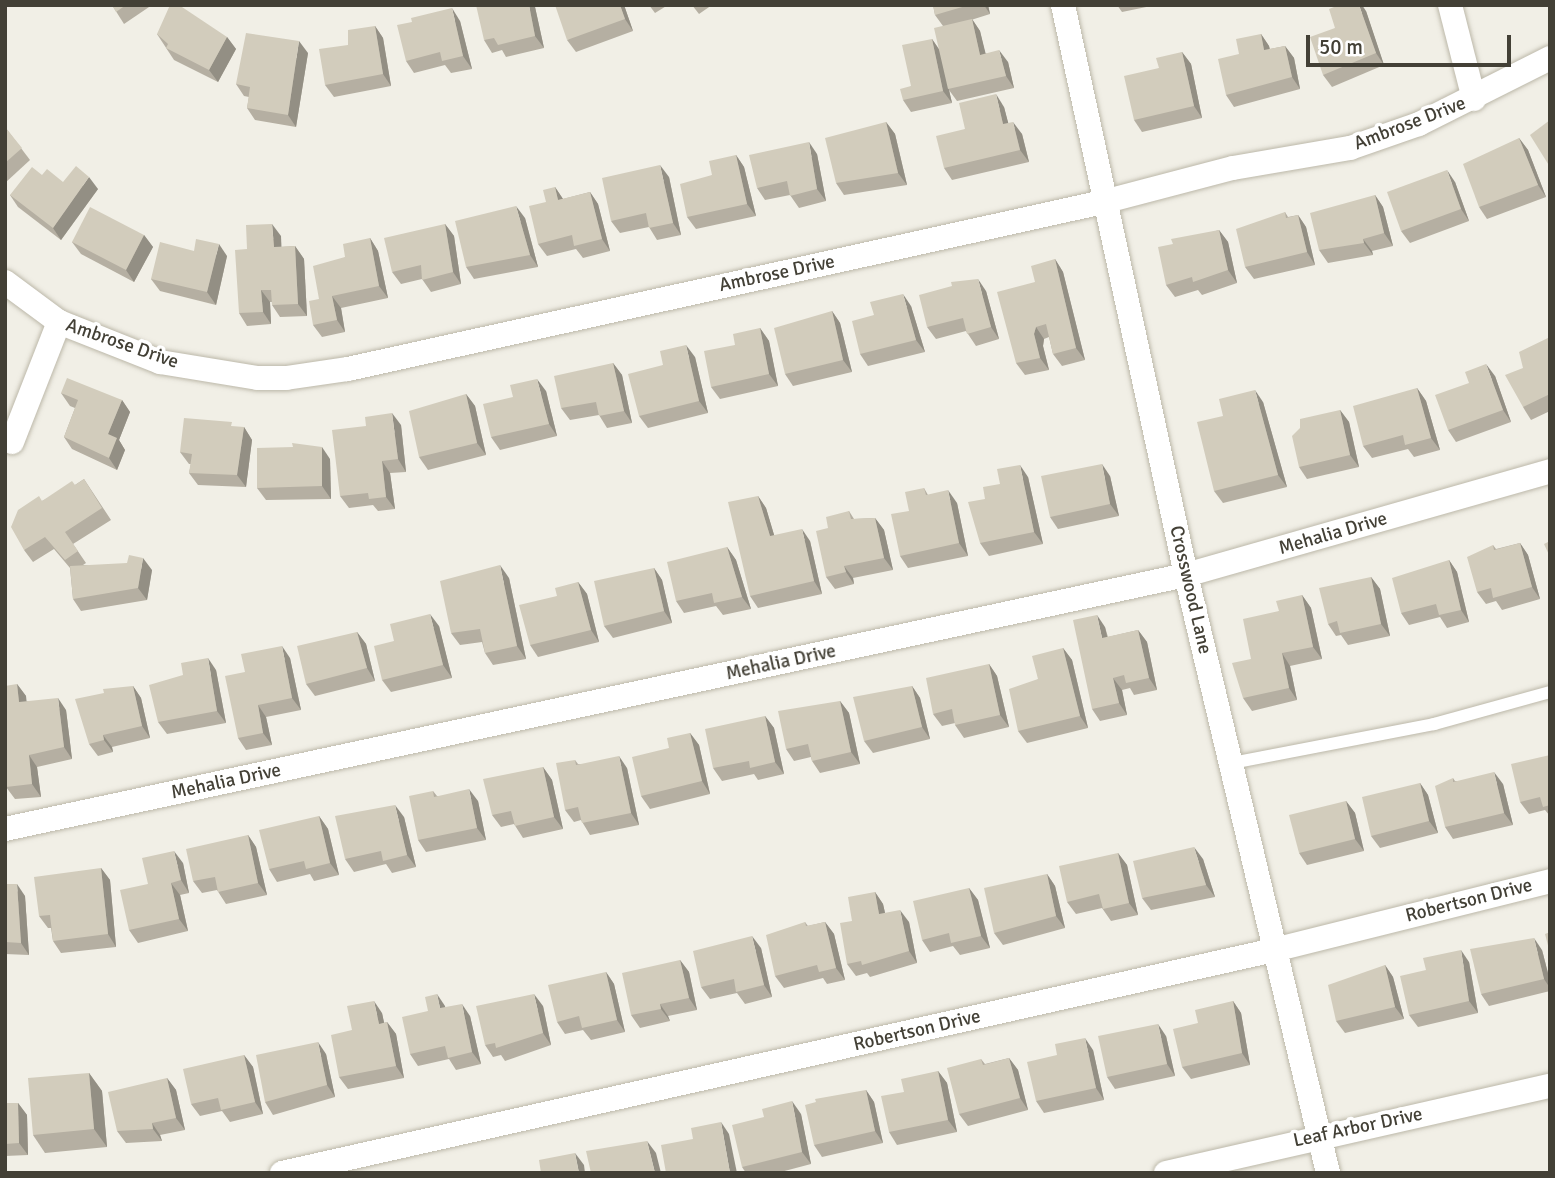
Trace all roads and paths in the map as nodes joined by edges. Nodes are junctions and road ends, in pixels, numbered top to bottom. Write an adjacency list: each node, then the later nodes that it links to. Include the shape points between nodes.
1 (1063, 5): 5 (street, Crosswood Lane)
2 (1450, 5): 4 (street)
3 (1550, 58): 4 (street, Ambrose Drive)
4 (1474, 99): 5 (street, Ambrose Drive, via 1350,148 1233,168)
5 (1103, 202): 7 (street, Ambrose Drive, via 348,369 286,378 258,379 160,362); 10 (street, Crosswood Lane)
6 (5, 282): 7 (street, Ambrose Drive)
7 (59, 322): 8 (street)
8 (12, 442)
9 (1550, 471): 10 (street, Mehalia Drive)
10 (1186, 575): 12 (street, Crosswood Lane); 13 (street, Mehalia Drive)
11 (1550, 692): 12 (lane, via 1434,724)
12 (1232, 763): 15 (street, Crosswood Lane)
13 (5, 829)
14 (1550, 881): 15 (street, Robertson Drive)
15 (1278, 949): 17 (street, Crosswood Lane); 18 (street, Robertson Drive)
16 (1550, 1086): 17 (street, Leaf Arbor Drive)
17 (1318, 1136): 19 (street, Leaf Arbor Drive); 20 (street, Crosswood Lane)
18 (282, 1173)
19 (1166, 1173)
20 (1328, 1173)

